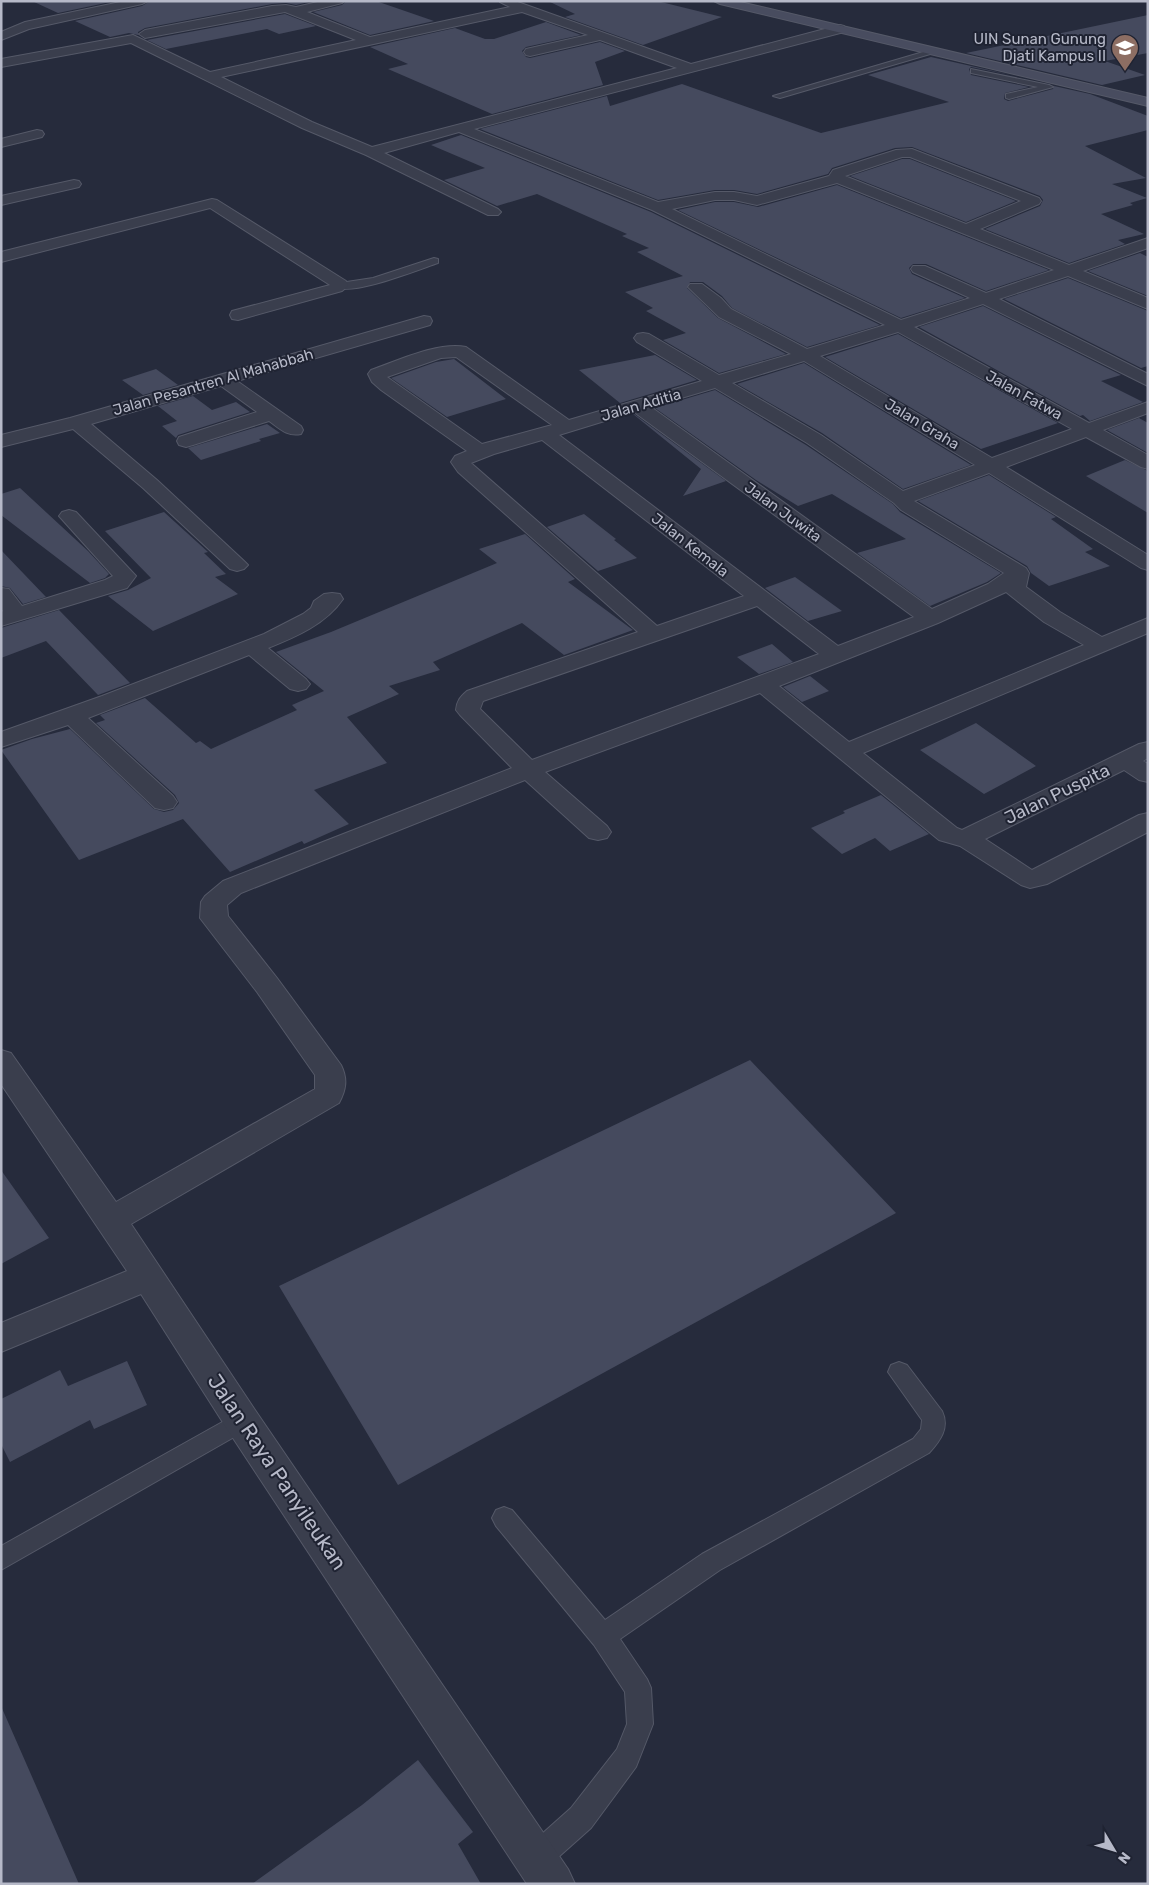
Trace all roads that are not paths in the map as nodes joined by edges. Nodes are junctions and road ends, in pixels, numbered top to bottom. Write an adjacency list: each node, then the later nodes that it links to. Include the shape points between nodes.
1 (97, 1): 6 (street)
2 (142, 1): 6 (street)
3 (338, 1): 8 (street)
4 (504, 1): 7 (street)
5 (720, 1): 10 (main road)
6 (111, 8): 11 (street, via 25,26)
7 (522, 8): 13 (street); 14 (street)
8 (295, 11): 12 (street, via 272,9); 14 (street)
9 (112, 29): 12 (street)
10 (840, 30): 16 (main road); 18 (street)
11 (1, 36)
12 (139, 36): 17 (street); 20 (street)
13 (601, 36): 15 (street); 18 (street)
14 (368, 41): 20 (street)
15 (530, 52)
16 (933, 52): 21 (main road); 23 (lane)
17 (1, 63)
18 (690, 68): 26 (street)
19 (974, 70): 22 (lane)
20 (209, 76): 29 (street, via 307,125)
21 (1065, 83): 22 (lane); 25 (main road)
22 (1049, 87): 24 (lane)
23 (777, 96)
24 (1009, 96)
25 (1148, 102)
26 (460, 128): 29 (street); 33 (street, Jalan Fatwa)
27 (36, 134): 28 (street)
28 (1, 143)
29 (372, 152): 34 (street)
30 (838, 178): 33 (street, via 757,201 715,196); 35 (street); 35 (street, via 838,173 912,152 1034,201)
31 (74, 184): 32 (street)
32 (1, 202)
33 (657, 207): 47 (street, Jalan Fatwa)
34 (493, 212)
35 (967, 229): 40 (street)
36 (1148, 243): 40 (street, Jalan Aditia)
37 (1, 257): 41 (street, via 212,203)
38 (434, 261): 41 (lane, via 356,285)
39 (918, 269): 43 (street)
40 (1070, 270): 43 (street, Jalan Aditia); 44 (street)
41 (340, 286): 45 (street)
42 (696, 287): 49 (street, Jalan Graha, via 726,313)
43 (986, 299): 47 (street, Jalan Aditia); 51 (street)
44 (1148, 304)
45 (238, 315)
46 (424, 321): 50 (street, Jalan Pesantren Al Mahabbah)
47 (900, 326): 49 (street, Jalan Aditia); 59 (street, Jalan Fatwa)
48 (643, 338): 52 (street)
49 (806, 355): 52 (street, Jalan Aditia); 65 (street, Jalan Graha)
50 (224, 380): 55 (street); 56 (street, Jalan Pesantren Al Mahabbah)
51 (1148, 381)
52 (718, 382): 53 (street, Jalan Aditia); 66 (street, via 814,439)
53 (637, 406): 57 (street, Jalan Aditia); 77 (street, Jalan Juwita)
54 (1148, 407): 59 (street)
55 (271, 414): 58 (street); 62 (street)
56 (77, 422): 61 (street, Jalan Pesantren Al Mahabbah); 71 (street)
57 (567, 427): 60 (street, Jalan Aditia); 63 (street, via 460,351 439,353 377,374 387,386 478,450)
58 (294, 430)
59 (1086, 430): 64 (street, Jalan Fatwa); 65 (street)
60 (545, 433): 63 (street, Jalan Aditia); 74 (street, Jalan Kemala)
61 (1, 441)
62 (186, 441)
63 (487, 450): 79 (street, Jalan Aditia, via 461,462)
64 (1148, 463)
65 (991, 466): 66 (street); 69 (street, Jalan Graha)
66 (901, 499): 72 (street)
67 (69, 516): 76 (street, via 125,576 119,583)
68 (1148, 539): 69 (street)
69 (1125, 548): 70 (street, Jalan Graha)
70 (1148, 564)
71 (237, 565)
72 (1018, 573): 77 (street, via 996,589); 81 (street, via 1015,589 1052,617)
73 (1, 594): 76 (street)
74 (760, 598): 79 (street); 82 (street, Jalan Kemala)
75 (332, 600): 80 (street, via 322,606 310,621)
76 (9, 617)
77 (930, 618): 82 (street)
78 (1148, 626): 81 (street)
79 (654, 635): 89 (street, via 475,696 468,702 468,710)
80 (252, 646): 83 (street); 85 (street)
81 (1101, 646): 87 (street)
82 (835, 655): 84 (street)
83 (298, 684)
84 (763, 684): 87 (street); 89 (street)
85 (73, 717): 86 (street); 91 (street)
86 (1, 740)
87 (845, 752): 94 (street, via 948,834)
88 (1137, 754): 90 (street); 94 (street, Jalan Puspita)
89 (528, 770): 93 (street); 96 (street, via 232,887 214,902 214,918 330,1073 328,1095)
90 (1148, 775)
91 (164, 802)
92 (1148, 822): 94 (street, via 1038,878 1030,879)
93 (598, 832)
94 (966, 838)
95 (1, 1061): 96 (street, Jalan Raya Panyileukan)
96 (111, 1220): 97 (street, Jalan Raya Panyileukan)
97 (148, 1277): 98 (street); 100 (street, Jalan Raya Panyileukan)
98 (1, 1338)
99 (899, 1372): 103 (lane, via 934,1418 932,1433 921,1446 711,1562)
100 (242, 1421): 102 (lane); 104 (street, Jalan Raya Panyileukan)
101 (504, 1518): 103 (lane)
102 (1, 1559)
103 (603, 1636): 104 (lane, via 638,1688 640,1724 627,1758)
104 (544, 1871)

